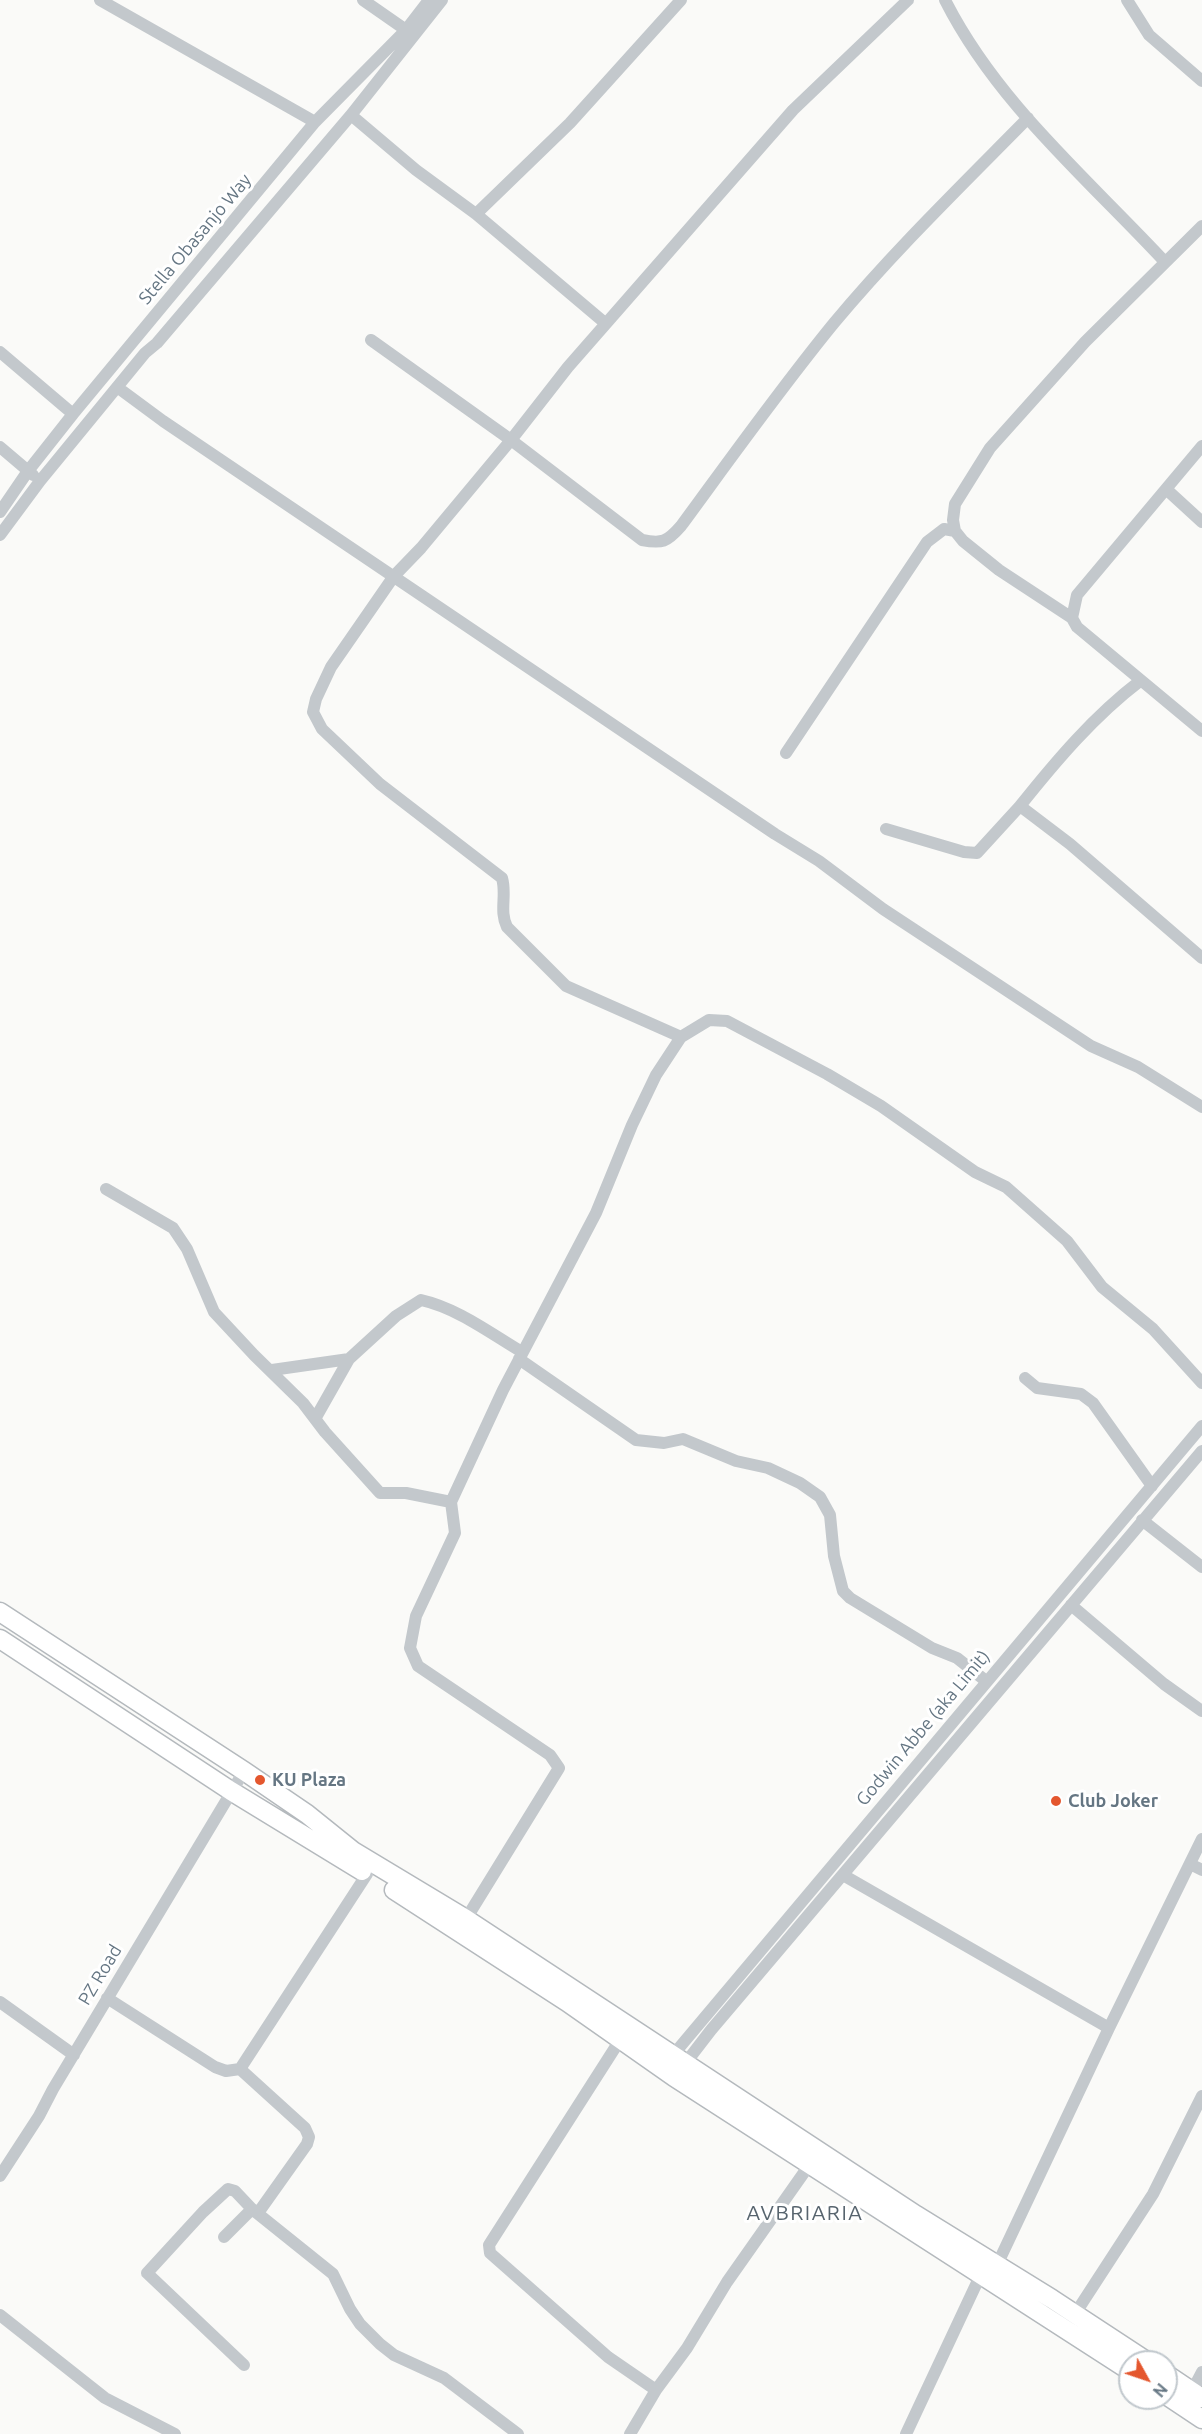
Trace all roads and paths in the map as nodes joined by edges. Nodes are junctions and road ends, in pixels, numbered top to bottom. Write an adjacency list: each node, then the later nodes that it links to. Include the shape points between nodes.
1 (100, 0): 13 (street)
2 (363, 0): 9 (street)
3 (429, 0): 9 (street, Stella Obasanjo Way)
4 (442, 0): 11 (street)
5 (681, 0): 14 (street, via 570,123)
6 (908, 0): 17 (street, via 793,110)
7 (945, 0): 12 (street, via 984,65)
8 (1131, 2): 10 (street, via 1149,35)
9 (406, 30): 13 (street, Stella Obasanjo Way)
10 (1202, 81)
11 (351, 116): 14 (street); 20 (street)
12 (1028, 118): 16 (street); 22 (street, via 836,321 672,537 659,543 642,540)
13 (315, 122): 21 (street, Stella Obasanjo Way)
14 (476, 214): 17 (street)
15 (1202, 226): 16 (street)
16 (1165, 262): 30 (street, via 1085,342 990,448 955,504)
17 (605, 323): 22 (street)
18 (371, 340): 22 (street)
19 (0, 352): 21 (street)
20 (117, 387): 26 (street); 32 (street)
21 (73, 414): 25 (street, Stella Obasanjo Way)
22 (511, 440): 32 (street)
23 (1202, 446): 27 (street)
24 (0, 447): 25 (street)
25 (28, 471): 26 (street); 28 (street, Stella Obasanjo Way)
26 (40, 481): 31 (street)
27 (1166, 489): 29 (street); 33 (street, via 1077,595)
28 (0, 512)
29 (1202, 522)
30 (955, 531): 33 (street, via 999,570); 36 (street, via 944,529 927,542)
31 (0, 535)
32 (394, 576): 40 (street, via 326,677 313,712 322,729 380,784 502,878 502,917 507,927 566,986); 41 (street, via 1091,1046 1138,1067)
33 (1072, 618): 34 (street, via 1077,627)
34 (1140, 681): 35 (street); 37 (street, via 1109,705)
35 (1202, 731)
36 (786, 753)
37 (1020, 806): 38 (street, via 977,853); 39 (street)
38 (886, 830)
39 (1202, 958)
40 (681, 1037): 43 (street, via 656,1075 596,1213); 47 (street, via 709,1020 727,1022 827,1074 881,1106 975,1172 1006,1187 1067,1241 1102,1287 1153,1329)
41 (1202, 1107)
42 (106, 1189): 45 (street, via 173,1228 187,1249 214,1312)
43 (521, 1355): 44 (street, via 453,1311 421,1300 396,1316); 52 (street); 58 (street, via 636,1440 664,1443 683,1439 736,1461 768,1468 820,1497 830,1515 843,1591 932,1648 957,1658)
44 (349, 1359): 45 (street); 48 (street)
45 (272, 1370): 48 (street)
46 (1025, 1378): 51 (street, via 1037,1388 1081,1394 1093,1403)
47 (1202, 1383)
48 (315, 1419): 52 (street, via 380,1493 406,1493)
49 (1202, 1426): 51 (street, Godwin Abbe (aka Limit))
50 (1202, 1451): 53 (street, Godwin Abbe (aka Limit))
51 (1152, 1486): 58 (street, Godwin Abbe (aka Limit))
52 (451, 1502): 66 (street, via 455,1533 416,1616 410,1648 418,1666 550,1755 560,1768)
53 (1142, 1520): 54 (street); 55 (street, Godwin Abbe (aka Limit))
54 (1202, 1567)
55 (1071, 1605): 59 (street); 65 (street, Godwin Abbe (aka Limit))
56 (0, 1612): 60 (highway)
57 (0, 1639): 61 (highway)
58 (986, 1681): 72 (street, Godwin Abbe (aka Limit), via 703,2022)
59 (1202, 1711)
60 (244, 1771): 61 (street, PZ Road); 66 (highway, via 352,1851)
61 (231, 1791): 64 (highway); 67 (street, PZ Road)
62 (1202, 1839): 63 (street)
63 (1196, 1867): 69 (street)
64 (367, 1874): 70 (highway, via 557,1995); 73 (street)
65 (843, 1875): 69 (street); 72 (street, Godwin Abbe (aka Limit), via 711,2030)
66 (466, 1919): 72 (highway)
67 (107, 1998): 71 (street, PZ Road); 73 (street, via 214,2067 226,2071)
68 (0, 2002): 71 (street)
69 (1109, 2028): 79 (street)
70 (620, 2040): 72 (highway); 88 (street, via 489,2245 490,2253 608,2356)
71 (74, 2055): 76 (street, PZ Road)
72 (674, 2066): 75 (highway); 79 (highway)
73 (240, 2069): 77 (street, via 305,2128 309,2137)
74 (1202, 2096): 81 (street, via 1153,2194)
75 (810, 2164): 80 (highway); 88 (street)
76 (0, 2176)
77 (255, 2211): 78 (street); 85 (street, via 235,2191 225,2190 147,2273); 93 (street, via 333,2274 360,2324 380,2344 394,2355 444,2378)
78 (224, 2237)
79 (997, 2265): 81 (highway)
80 (981, 2274): 84 (highway); 95 (street)
81 (1075, 2314): 83 (highway)
82 (0, 2315): 92 (street, via 105,2398)
83 (1130, 2350)
84 (1118, 2363)
85 (244, 2365)
86 (1202, 2372): 89 (street)
87 (1178, 2382): 89 (highway)
88 (656, 2390): 94 (street)
89 (1197, 2394)
90 (1178, 2403): 91 (highway)
91 (1202, 2419)
92 (175, 2434)
93 (518, 2434)
94 (630, 2434)
95 (906, 2434)

